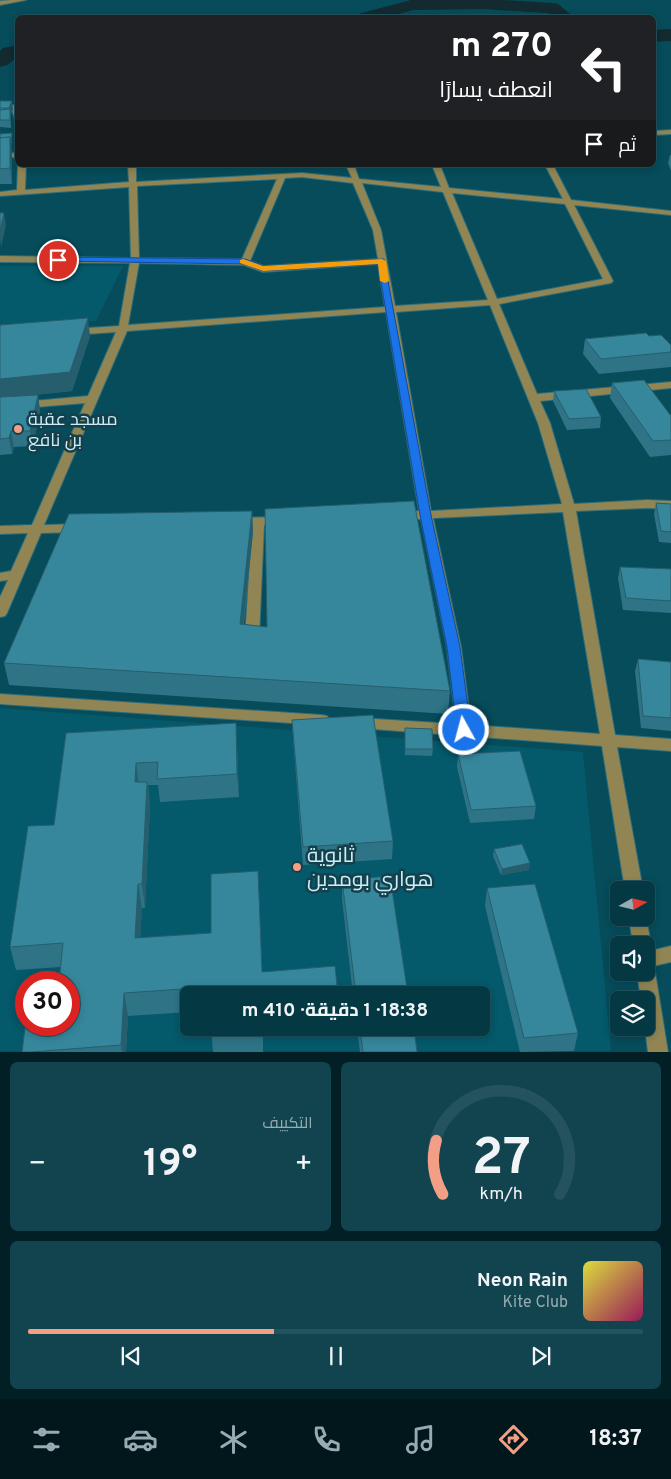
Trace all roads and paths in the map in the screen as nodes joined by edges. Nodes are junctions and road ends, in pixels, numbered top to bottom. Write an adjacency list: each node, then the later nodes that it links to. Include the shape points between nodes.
1 (23, 0): 2 (street)
2 (0, 3)
3 (15, 107): 4 (street)
4 (0, 108)
5 (671, 132): 6 (street)
6 (656, 133)
7 (15, 155): 8 (street)
8 (0, 156)
9 (22, 167): 18 (street)
10 (132, 167): 16 (street)
11 (351, 167): 15 (street)
12 (437, 167): 17 (street)
13 (550, 167): 20 (street)
14 (282, 176): 15 (street); 16 (street, via 270,174); 25 (street)
15 (356, 181): 17 (street); 24 (street, via 377,230)
16 (133, 184): 18 (street); 23 (street)
17 (447, 190): 20 (street); 26 (street)
18 (21, 192): 19 (street)
19 (0, 194)
20 (567, 202): 21 (street); 26 (street, via 608,281)
21 (671, 213)
22 (0, 259): 23 (street)
23 (135, 261): 25 (street); 28 (street)
24 (382, 261): 25 (street, via 263,269); 27 (street)
25 (245, 262)
26 (493, 302): 27 (street); 31 (street)
27 (389, 310): 28 (street); 36 (street)
28 (123, 328): 29 (street); 32 (street)
29 (66, 332)
30 (671, 385): 31 (street)
31 (533, 398): 35 (street, via 544,423)
32 (92, 399): 33 (street); 43 (street)
33 (0, 407)
34 (671, 505): 35 (street)
35 (569, 508): 36 (street); 50 (street)
36 (426, 515): 37 (street); 49 (street, via 454,647)
37 (386, 516)
38 (298, 520): 39 (street)
39 (258, 522): 40 (street); 47 (street)
40 (220, 523)
41 (93, 528): 43 (street)
42 (0, 530): 43 (street)
43 (35, 530): 44 (street)
44 (16, 575): 45 (street); 46 (street)
45 (0, 577)
46 (0, 614)
47 (252, 639)
48 (0, 700): 49 (street)
49 (464, 730): 50 (street)
50 (608, 739): 51 (street); 52 (street)
51 (671, 744)
52 (632, 881)
53 (671, 954): 54 (street)
54 (655, 958)
55 (647, 981): 56 (street)
56 (658, 1052)

